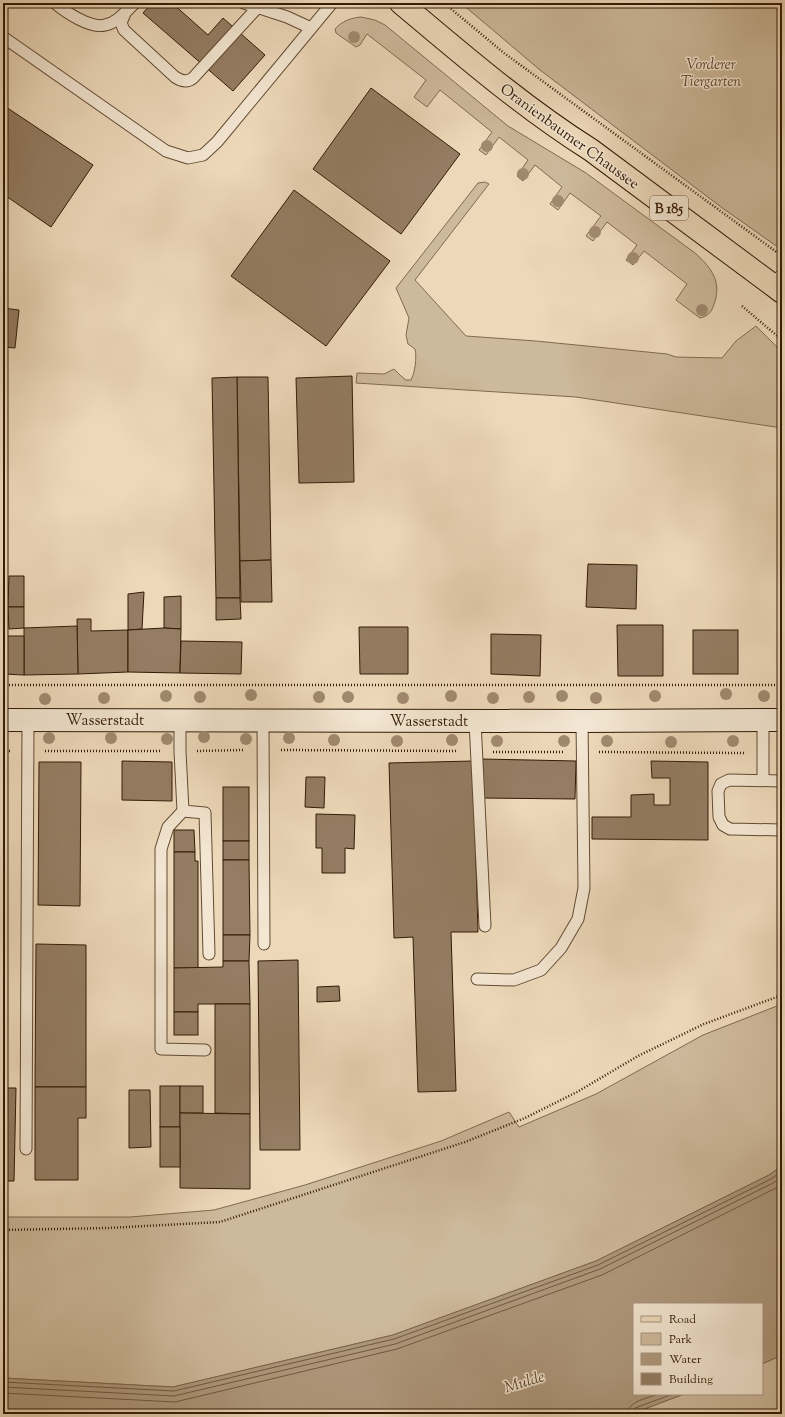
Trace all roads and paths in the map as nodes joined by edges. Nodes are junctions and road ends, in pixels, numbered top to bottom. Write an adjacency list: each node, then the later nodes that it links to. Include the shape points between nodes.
1 (55, 3): 8 (lane, via 73,16 98,26 112,22)
2 (135, 3): 8 (lane)
3 (244, 3): 7 (lane)
4 (332, 3): 9 (lane)
5 (401, 3): 12 (main road, Oranienbaumer Chaussee / B 185, via 502,88)
6 (444, 3): 11 (path, via 504,53)
7 (258, 7): 8 (lane, via 193,78 186,81 175,76 124,30 121,23); 9 (lane)
8 (126, 11)
9 (311, 28): 10 (lane, via 216,142 203,155 188,158 166,151)
10 (3, 37)
11 (782, 256)
12 (778, 284)
13 (742, 306): 14 (path)
14 (782, 340)
15 (3, 685): 16 (path)
16 (782, 685)
17 (3, 720): 18 (main road, Wasserstadt)
18 (28, 720): 19 (main road, Wasserstadt); 26 (lane)
19 (180, 720): 20 (main road, Wasserstadt); 27 (lane)
20 (263, 720): 22 (main road, Wasserstadt); 24 (lane)
21 (773, 720): 23 (main road, Wasserstadt); 30 (lane)
22 (475, 721): 23 (main road, Wasserstadt); 28 (lane)
23 (582, 721): 29 (lane)
24 (262, 750): 27 (path); 28 (path); 36 (lane)
25 (3, 751): 26 (path)
26 (27, 751): 27 (path); 41 (lane)
27 (180, 751): 33 (lane)
28 (477, 752): 29 (path); 35 (lane)
29 (581, 752): 30 (path); 38 (lane, via 584,888 578,919 561,948 541,970 514,980)
30 (763, 753): 31 (lane)
31 (763, 780): 32 (lane); 34 (lane, via 729,780 721,784 718,791 719,817 723,825 730,829)
32 (782, 781)
33 (183, 811): 37 (lane, via 205,813); 40 (lane, via 168,827 161,849 161,1049)
34 (782, 830)
35 (486, 926)
36 (264, 944)
37 (210, 954)
38 (477, 979)
39 (782, 995): 42 (path, via 704,1024 638,1056 577,1092 525,1118 465,1142 220,1222)
40 (205, 1050)
41 (26, 1148)
42 (3, 1230)

